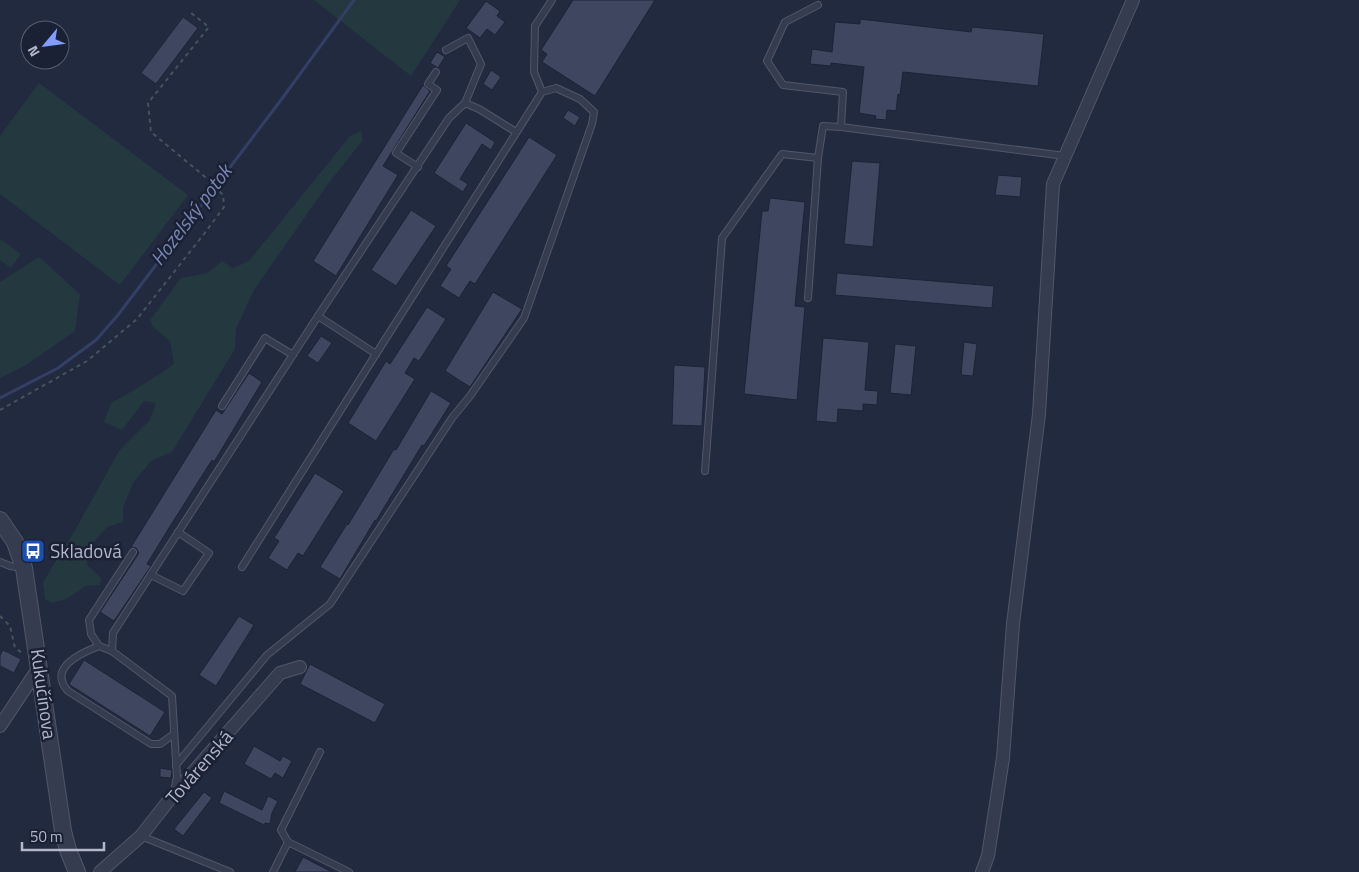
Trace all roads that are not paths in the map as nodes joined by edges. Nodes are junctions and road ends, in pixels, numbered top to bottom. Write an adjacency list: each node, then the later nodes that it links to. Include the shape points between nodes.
1 (552, 0): 6 (lane, via 535,26 534,72)
2 (1133, 0): 10 (street)
3 (818, 5): 8 (lane, via 785,22 767,61 783,85 843,92)
4 (446, 50): 7 (lane, via 468,38 481,64)
5 (436, 72): 12 (lane, via 428,84 437,90 396,153)
6 (542, 92): 9 (lane); 33 (lane, via 556,88 580,99 594,112 524,318 452,418 330,604 267,655)
7 (465, 103): 9 (lane); 12 (lane, via 449,118)
8 (841, 127): 10 (lane); 11 (lane, via 822,126)
9 (516, 132): 15 (lane)
10 (1065, 156): 42 (street, via 1053,184 1039,414 1013,624 1003,758 988,856)
11 (818, 158): 13 (lane); 18 (lane, via 782,154 722,238)
12 (418, 167): 14 (lane)
13 (808, 298)
14 (318, 316): 15 (lane); 16 (lane)
15 (376, 354): 23 (lane)
16 (293, 355): 17 (lane, via 265,338); 20 (lane)
17 (222, 406)
18 (704, 472)
19 (0, 520): 24 (street, Kukučínova, via 14,542)
20 (178, 532): 25 (lane); 25 (lane, via 209,553 183,591)
21 (133, 552): 26 (lane, via 89,620 90,634)
22 (0, 562): 24 (lane)
23 (242, 567)
24 (24, 568): 28 (street, Kukučínova)
25 (151, 575): 27 (lane, via 113,633)
26 (99, 646): 27 (lane); 31 (lane, via 66,664 61,675 62,684 151,744 160,744)
27 (112, 651): 31 (lane, via 172,696)
28 (40, 666): 30 (street); 37 (street, Kukučínova, via 63,831)
29 (300, 667): 34 (street, Továrenská, via 280,673)
30 (0, 726)
31 (174, 734): 33 (lane)
32 (320, 752): 36 (lane, via 281,830)
33 (176, 765): 34 (lane)
34 (173, 794): 35 (street, Továrenská)
35 (141, 836): 38 (street, Továrenská); 39 (lane)
36 (288, 842): 40 (lane); 41 (lane)
37 (77, 872)
38 (100, 872)
39 (230, 872)
40 (272, 872)
41 (349, 872)
42 (982, 872)

